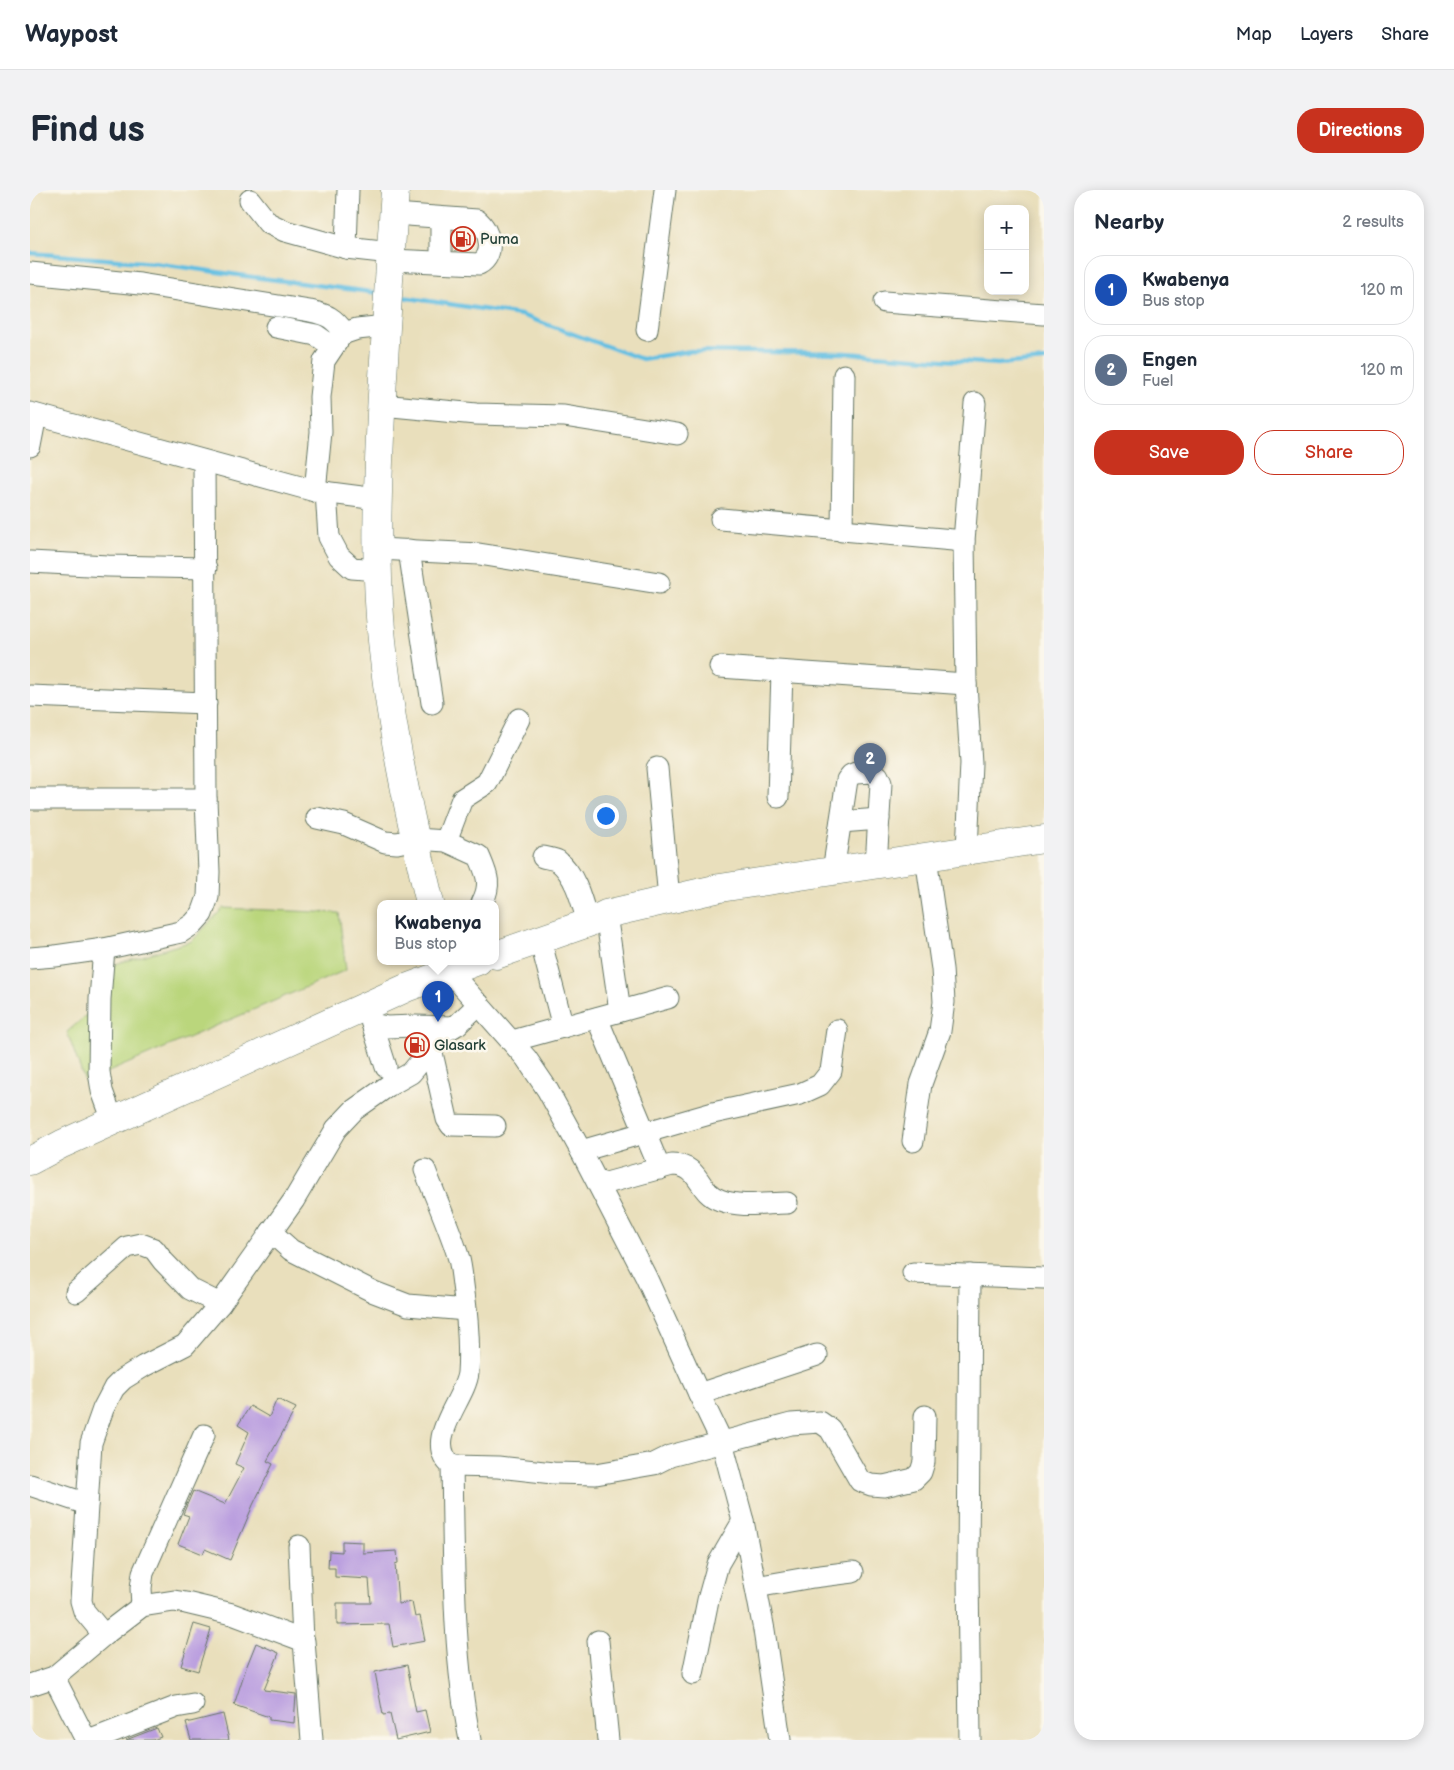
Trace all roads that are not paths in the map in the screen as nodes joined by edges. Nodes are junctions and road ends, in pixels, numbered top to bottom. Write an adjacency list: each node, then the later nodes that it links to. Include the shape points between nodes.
1 (348, 190): 6 (street)
2 (665, 190): 14 (street)
3 (250, 200): 6 (street, via 268,223)
4 (394, 202): 5 (street); 8 (main road)
5 (441, 218): 7 (street); 7 (street, via 476,220 484,225 488,232 489,254 479,264)
6 (346, 248): 8 (street)
7 (441, 262): 8 (street)
8 (390, 264): 12 (main road)
9 (30, 273): 15 (street, via 148,285 310,311 330,316 337,322)
10 (884, 302): 11 (street)
11 (1044, 314)
12 (386, 320): 15 (street, via 357,329); 18 (main road)
13 (276, 327): 15 (street)
14 (647, 330)
15 (339, 340): 23 (street, via 324,361 320,397)
16 (844, 374): 26 (street)
17 (975, 403): 27 (street)
18 (382, 405): 20 (street, via 476,414 564,416); 24 (main road)
19 (33, 414): 21 (street); 22 (street)
20 (677, 434)
21 (30, 446)
22 (204, 462): 23 (street); 31 (street)
23 (321, 492): 24 (street); 29 (street, via 329,537 340,556 352,568)
24 (377, 499): 29 (main road)
25 (721, 519): 26 (street)
26 (842, 531): 27 (street)
27 (964, 542): 35 (street)
28 (409, 550): 29 (street); 32 (street, via 479,554); 37 (street)
29 (378, 559): 47 (main road, via 388,698)
30 (30, 562): 31 (street)
31 (206, 568): 38 (street)
32 (659, 583)
33 (720, 668): 34 (street)
34 (782, 672): 35 (street); 41 (street)
35 (966, 684): 50 (street, via 971,763)
36 (30, 696): 38 (street)
37 (432, 703)
38 (206, 704): 43 (street)
39 (519, 719): 49 (street, via 487,783 462,799)
40 (657, 768): 55 (street)
41 (778, 797)
42 (30, 799): 43 (street)
43 (206, 799): 60 (street, via 209,872 208,897 202,914 181,932)
44 (316, 818): 47 (street, via 344,824 385,842)
45 (879, 819): 46 (street); 46 (street, via 881,783 878,776 874,772 856,773 847,780); 53 (street)
46 (841, 822): 54 (street)
47 (416, 839): 49 (street); 56 (main road)
48 (1044, 839): 50 (main road)
49 (446, 841): 57 (street, via 479,856 488,877)
50 (967, 850): 52 (main road)
51 (542, 857): 58 (street, via 557,860 568,872 581,898)
52 (926, 857): 53 (main road); 78 (street, via 944,1002 940,1032 922,1084)
53 (876, 865): 54 (main road)
54 (833, 871): 55 (main road)
55 (669, 899): 58 (main road)
56 (429, 900)
57 (484, 900)
58 (597, 919): 59 (main road); 66 (street)
59 (540, 939): 61 (main road); 70 (street)
60 (104, 949): 62 (street); 75 (street, via 100,1072 102,1091)
61 (499, 954)
62 (30, 958)
63 (447, 966): 65 (street); 67 (main road)
64 (668, 998): 66 (street)
65 (479, 1004): 69 (street); 72 (street)
66 (620, 1011): 68 (street)
67 (369, 1015): 69 (street, via 387,1027); 74 (street); 75 (main road)
68 (597, 1018): 70 (street); 77 (street)
69 (453, 1027): 73 (street, via 442,1032)
70 (563, 1027): 72 (street)
71 (837, 1030): 77 (street, via 831,1071 820,1085 800,1094 713,1113)
72 (512, 1041): 79 (street, via 547,1090)
73 (430, 1044): 76 (street, via 450,1125); 85 (street, via 411,1073 354,1110 336,1128 294,1200)
74 (386, 1067)
75 (113, 1122): 80 (main road)
76 (495, 1126)
77 (646, 1133): 79 (street); 81 (street)
78 (913, 1141)
79 (581, 1151): 83 (street)
80 (30, 1161)
81 (660, 1169): 83 (street); 84 (street, via 682,1166 692,1171 708,1193 719,1200 736,1204)
82 (424, 1170): 91 (street, via 459,1260)
83 (599, 1185): 93 (street, via 646,1276)
84 (787, 1203)
85 (271, 1232): 90 (street); 91 (street, via 292,1250 374,1292 408,1305)
86 (913, 1272): 87 (street)
87 (970, 1275): 88 (street); 118 (street)
88 (1044, 1278)
89 (76, 1292): 90 (street, via 127,1247 141,1244 154,1249 190,1289)
90 (220, 1304): 99 (street, via 185,1345 144,1366 114,1388 92,1435)
91 (466, 1310): 97 (street, via 468,1373 443,1436 442,1451)
92 (818, 1355): 93 (street)
93 (699, 1394): 96 (street)
94 (926, 1416): 96 (street, via 921,1472 914,1479 884,1486 860,1481 830,1429 820,1422 791,1424)
95 (204, 1434): 104 (street, via 143,1573)
96 (722, 1442): 97 (street, via 670,1456 654,1464 596,1474); 100 (street)
97 (452, 1466): 115 (street, via 456,1644)
98 (30, 1485): 99 (street)
99 (87, 1504): 105 (street, via 81,1602 84,1611)
100 (743, 1521): 103 (street); 108 (street, via 718,1564)
101 (299, 1546): 106 (street)
102 (853, 1572): 103 (street)
103 (756, 1587): 117 (street)
104 (142, 1606): 105 (street); 106 (street, via 186,1603 232,1614)
105 (104, 1635): 109 (street)
106 (303, 1640): 114 (street)
107 (598, 1641): 116 (street)
108 (693, 1674)
109 (54, 1677): 110 (street); 112 (street)
110 (30, 1685)
111 (193, 1704): 113 (street, via 176,1707)
112 (86, 1740)
113 (91, 1740)
114 (312, 1740)
115 (470, 1740)
116 (608, 1740)
117 (780, 1740)
118 (970, 1740)

